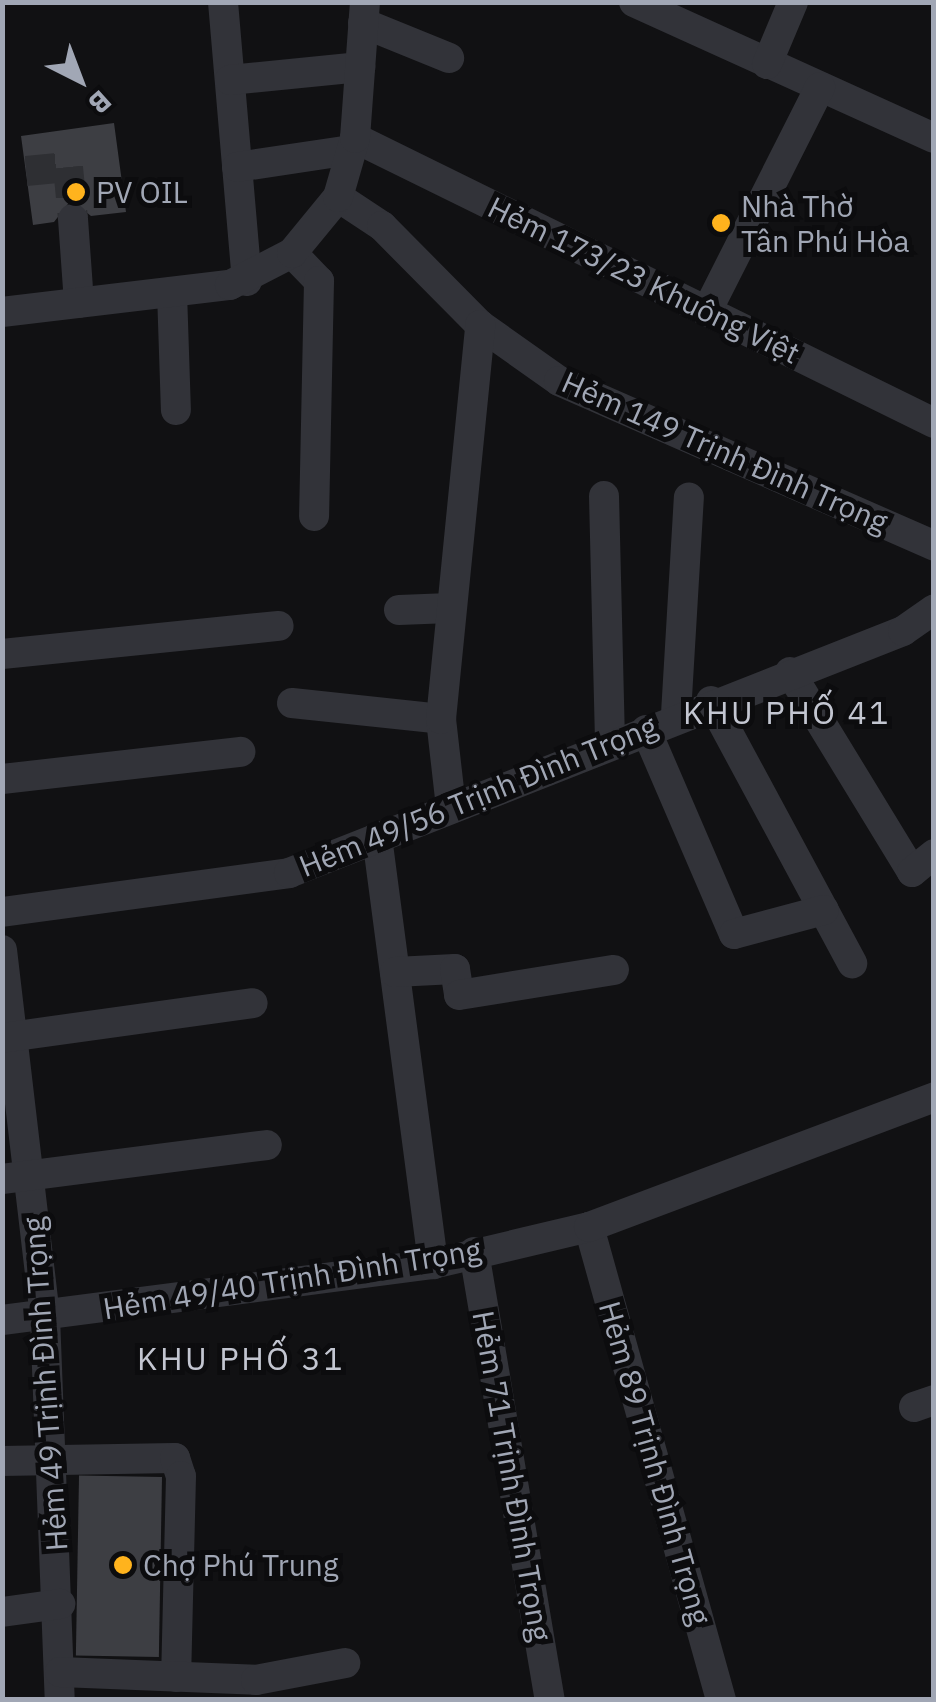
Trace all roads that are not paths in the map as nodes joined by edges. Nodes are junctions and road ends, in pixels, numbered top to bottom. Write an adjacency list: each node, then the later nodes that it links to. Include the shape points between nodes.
1 (223, 2): 8 (street)
2 (634, 2): 6 (street)
3 (794, 2): 6 (street)
4 (364, 12): 5 (street); 7 (street)
5 (450, 58)
6 (767, 64): 9 (street)
7 (360, 67): 8 (street); 11 (street)
8 (230, 80): 12 (street)
9 (820, 87): 10 (street); 19 (street)
10 (934, 138)
11 (353, 144): 12 (street); 13 (street); 19 (street, Hẻm 173/23 Khuông Việt)
12 (237, 166): 16 (street)
13 (338, 197): 15 (street); 21 (street, Hẻm 149 Trịnh Đình Trọng, via 382,226)
14 (72, 219): 18 (street)
15 (292, 252): 16 (street); 26 (street, via 319,280)
16 (247, 281): 17 (street)
17 (172, 292): 18 (street); 22 (street)
18 (79, 303): 20 (street)
19 (706, 311): 23 (street, Hẻm 173/23 Khuông Việt)
20 (2, 312)
21 (480, 325): 27 (street, Hẻm 149 Trịnh Đình Trọng, via 560,380); 28 (street)
22 (176, 410)
23 (934, 423)
24 (604, 496): 39 (street)
25 (689, 497): 36 (street)
26 (314, 516)
27 (934, 546)
28 (450, 608): 29 (street); 37 (street)
29 (399, 610)
30 (934, 610): 33 (street, Hẻm 49/56 Trịnh Đình Trọng, via 903,631)
31 (279, 626): 32 (street)
32 (2, 654)
33 (790, 672): 34 (street, Hẻm 49/56 Trịnh Đình Trọng); 44 (street, via 912,872)
34 (711, 701): 36 (street, Hẻm 49/56 Trịnh Đình Trọng); 45 (street)
35 (292, 704): 37 (street)
36 (676, 714): 38 (street, Hẻm 49/56 Trịnh Đình Trọng)
37 (442, 719): 42 (street)
38 (646, 730): 39 (street, Hẻm 49/56 Trịnh Đình Trọng); 45 (street, via 734,934)
39 (610, 741): 42 (street, Hẻm 49/56 Trịnh Đình Trọng)
40 (240, 752): 41 (street)
41 (2, 779)
42 (451, 807): 43 (street, Hẻm 49/56 Trịnh Đình Trọng)
43 (376, 837): 46 (street, Hẻm 49/56 Trịnh Đình Trọng, via 290,873); 50 (street)
44 (934, 854)
45 (824, 910): 48 (street)
46 (2, 912)
47 (2, 950): 52 (street, Hẻm 49 Trịnh Đình Trọng)
48 (852, 962)
49 (614, 970): 50 (street, via 459,995 455,968)
50 (395, 972): 58 (street)
51 (252, 1003): 52 (street)
52 (8, 1037): 55 (street, Hẻm 49 Trịnh Đình Trọng)
53 (931, 1103): 56 (street, Hẻm 49/40 Trịnh Đình Trọng)
54 (267, 1145): 55 (street)
55 (16, 1177): 59 (street, Hẻm 49 Trịnh Đình Trọng)
56 (589, 1227): 57 (street, Hẻm 49/40 Trịnh Đình Trọng); 69 (street, Hẻm 89 Trịnh Đình Trọng)
57 (474, 1252): 58 (street, Hẻm 49/40 Trịnh Đình Trọng); 68 (street, Hẻm 71 Trịnh Đình Trọng)
58 (433, 1264): 59 (street, Hẻm 49/40 Trịnh Đình Trọng)
59 (45, 1316): 60 (street, Hẻm 49/40 Trịnh Đình Trọng); 61 (street, Hẻm 49 Trịnh Đình Trọng)
60 (2, 1320)
61 (54, 1455): 62 (street); 63 (street, Hẻm 49 Trịnh Đình Trọng); 66 (street, via 168,1454 181,1476)
62 (2, 1461)
63 (60, 1604): 64 (street); 67 (street, Hẻm 49 Trịnh Đình Trọng)
64 (2, 1612)
65 (345, 1664): 66 (street, via 256,1680)
66 (176, 1676): 67 (street)
67 (60, 1686)
68 (550, 1700)
69 (720, 1700)

